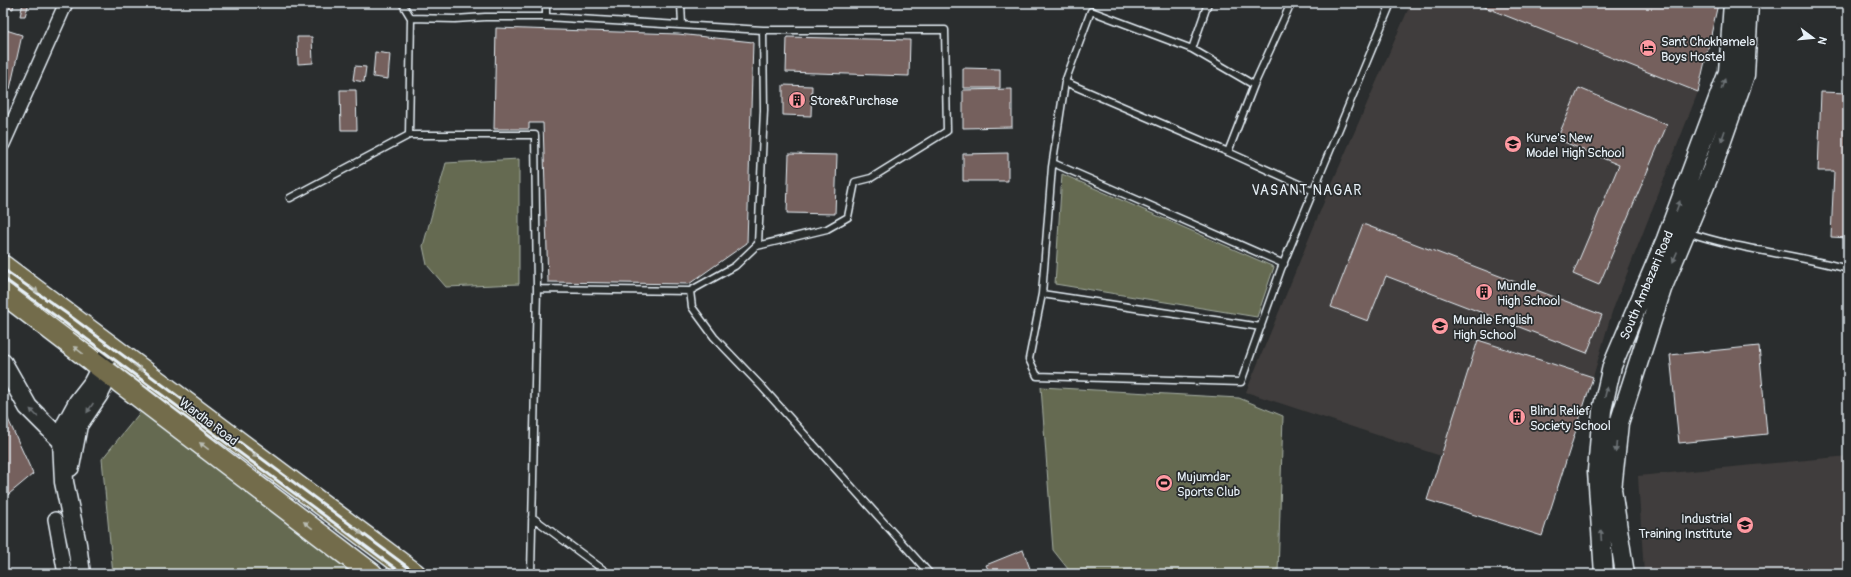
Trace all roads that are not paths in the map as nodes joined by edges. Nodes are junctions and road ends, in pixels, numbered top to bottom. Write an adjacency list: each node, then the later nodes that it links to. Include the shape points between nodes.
1 (66, 3): 18 (street)
2 (402, 3): 11 (lane)
3 (546, 3): 10 (lane)
4 (681, 3): 12 (lane)
5 (1208, 3): 14 (lane)
6 (1291, 3): 16 (lane)
7 (1391, 3): 21 (lane)
8 (1733, 3): 47 (main road, South Ambazari Road, one-way to 8, via 1597,472 1602,410 1612,366 1666,239 1728,72)
9 (1749, 3): 23 (main road, South Ambazari Road, one-way to 23, via 1745,75 1712,169)
10 (546, 17): 11 (lane); 12 (lane)
11 (411, 18): 17 (lane)
12 (682, 25): 13 (lane)
13 (763, 30): 24 (lane, via 764,110); 24 (lane, via 945,30 947,131 871,178 855,182 848,217 827,229)
14 (1192, 49): 15 (lane, via 1092,11); 16 (lane)
15 (1065, 82): 19 (lane); 20 (lane)
16 (1254, 85): 19 (lane)
17 (409, 135): 22 (lane); 28 (lane, via 535,135)
18 (3, 144)
19 (1228, 152): 21 (lane)
20 (1053, 163): 25 (lane); 31 (lane)
21 (1314, 191): 25 (lane)
22 (290, 198)
23 (1686, 232): 27 (lane); 48 (main road, South Ambazari Road, one-way to 48, via 1662,289 1619,423 1612,490)
24 (757, 246): 29 (lane, via 735,266)
25 (1284, 264): 32 (lane)
26 (3, 266): 33 (highway, Wardha Road, one-way to 33)
27 (1848, 269)
28 (537, 289): 29 (lane); 37 (lane)
29 (690, 291): 46 (lane, via 692,307 714,337)
30 (3, 293): 35 (highway, Wardha Road, one-way to 30)
31 (1042, 294): 32 (lane); 32 (lane, via 1030,359 1037,376 1241,382)
32 (1261, 327)
33 (116, 351): 35 (main road); 43 (highway, Wardha Road, one-way to 43)
34 (3, 362): 36 (main road, one-way to 34, via 28,407)
35 (105, 371): 36 (main road, one-way to 36, via 99,394 78,425); 36 (main road, via 78,402 66,424); 42 (highway, Wardha Road, one-way to 35)
36 (65, 455): 40 (main road, via 64,482); 41 (main road)
37 (532, 517): 44 (lane); 45 (lane)
38 (55, 519): 39 (street)
39 (65, 574)
40 (81, 574)
41 (89, 574)
42 (372, 574)
43 (415, 574)
44 (531, 574)
45 (609, 574)
46 (930, 574)
47 (1604, 574)
48 (1625, 574)

